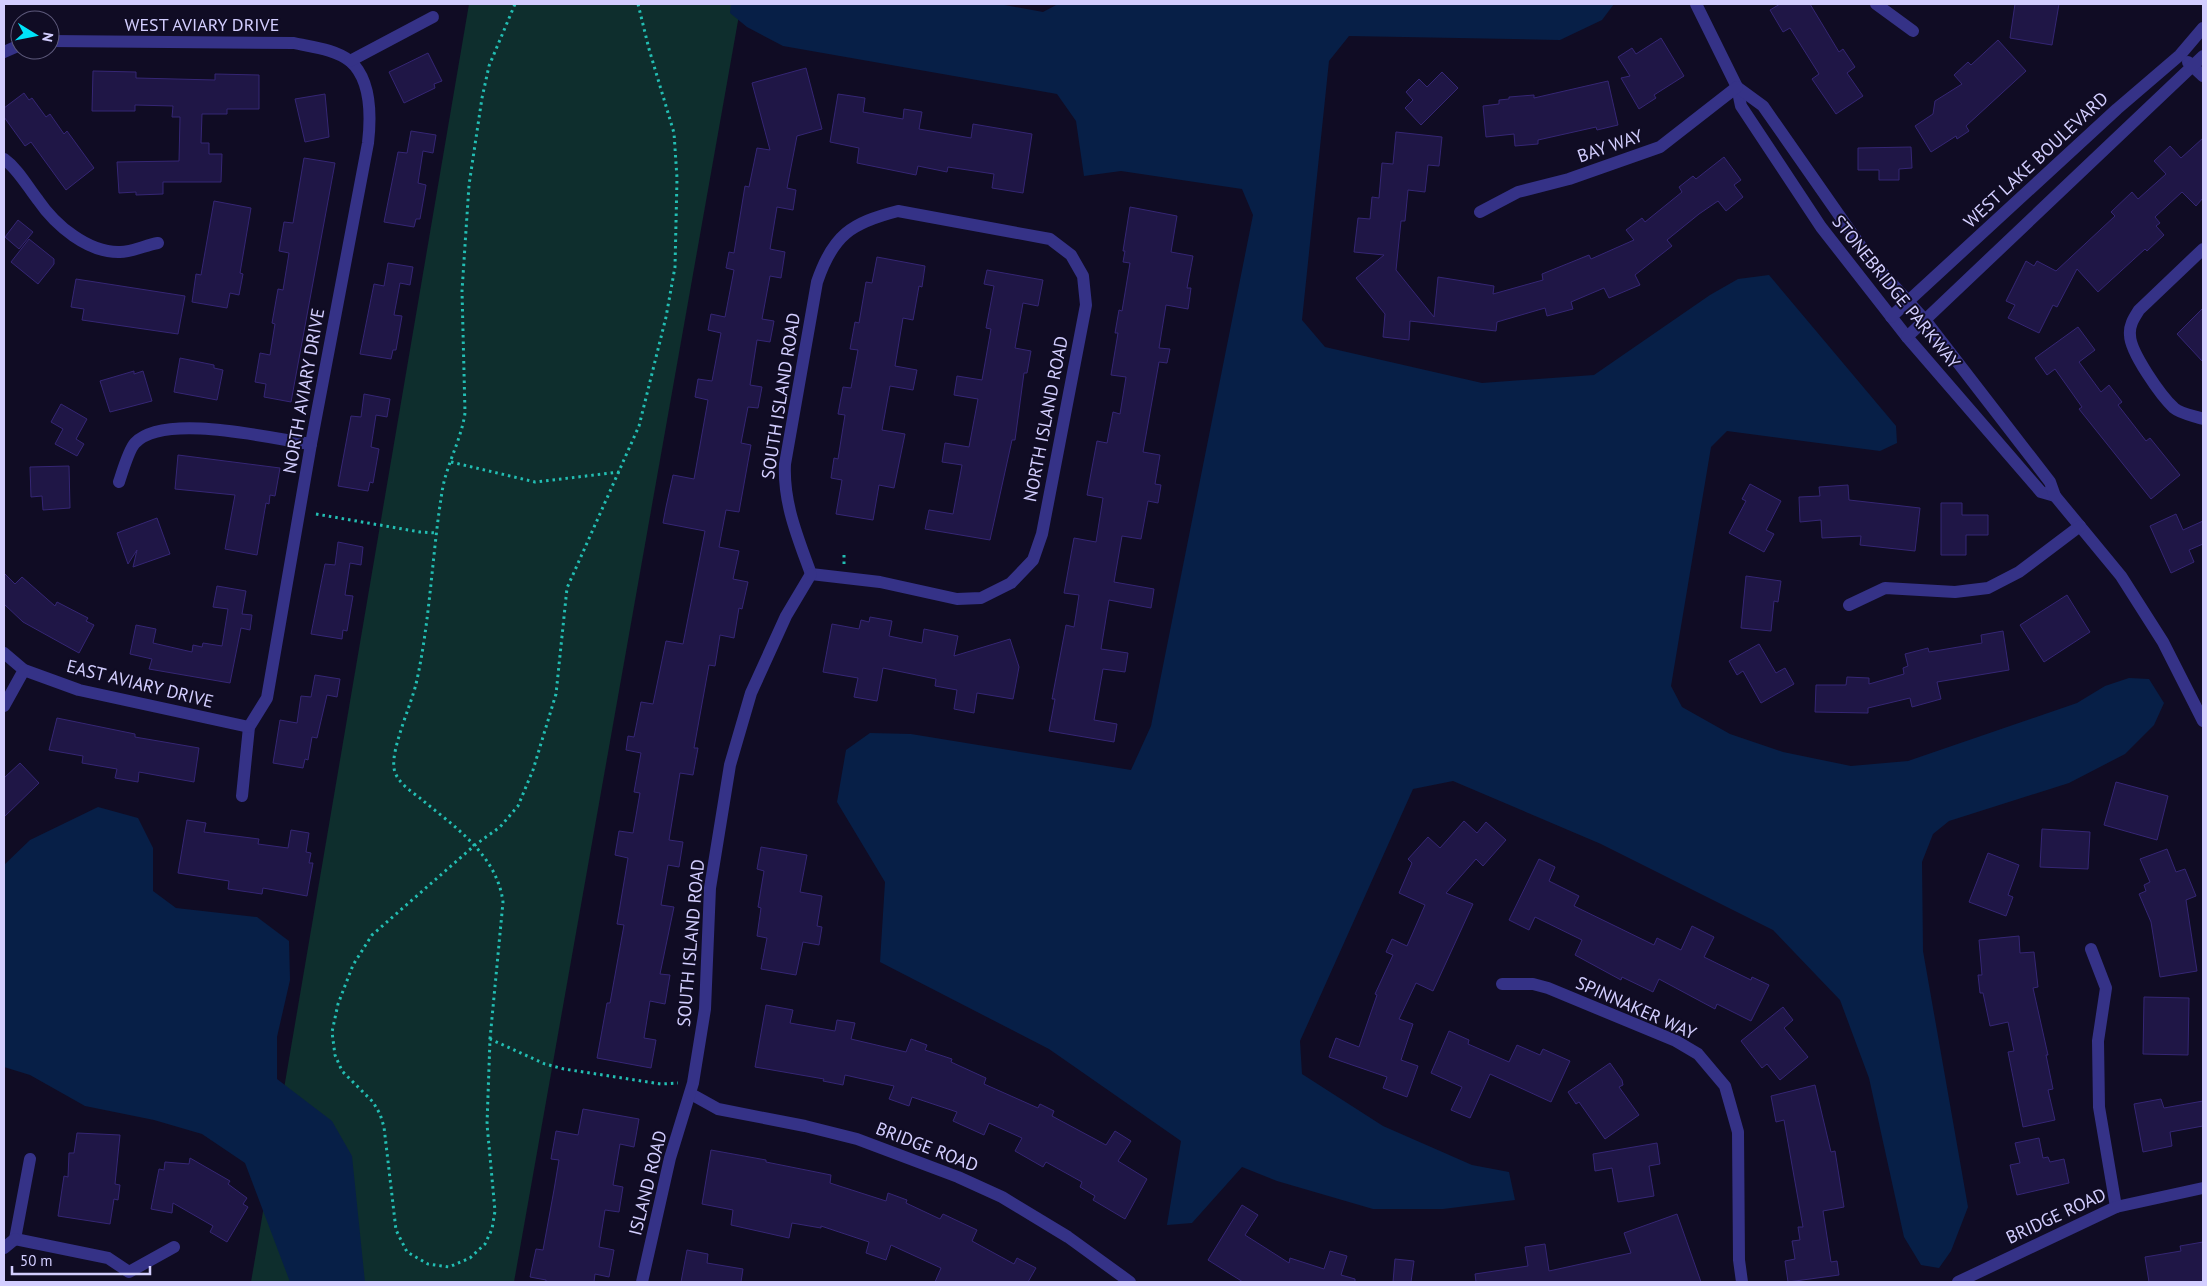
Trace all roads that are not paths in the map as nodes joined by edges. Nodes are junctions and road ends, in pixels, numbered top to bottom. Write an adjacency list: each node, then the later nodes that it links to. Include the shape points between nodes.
1 (1696, 4): 11 (street, STONEBRIDGE PARKWAY)
2 (1876, 4): 5 (street)
3 (433, 18): 9 (street)
4 (2203, 28): 7 (street, WEST LAKE BOULEVARD)
5 (1913, 31)
6 (60, 41): 9 (street, WEST AVIARY DRIVE, via 294,43 328,50)
7 (2180, 55): 10 (street); 17 (street, WEST LAKE BOULEVARD)
8 (2203, 56): 10 (street)
9 (350, 61): 22 (street, NORTH AVIARY DRIVE, via 363,79 369,102 370,126)
10 (2199, 72): 19 (street)
11 (1737, 87): 13 (street, BAY WAY, via 1660,148 1569,179 1518,192); 17 (street, STONEBRIDGE PARKWAY, via 1762,106 1869,258); 18 (street, STONEBRIDGE PARKWAY, via 1741,106 1782,170 1821,227)
12 (4, 159): 15 (street, via 51,217 65,230 95,247 120,252)
13 (1480, 212)
14 (848, 230): 26 (street, SOUTH ISLAND ROAD, via 825,259 817,282 785,464 788,507); 26 (street, NORTH ISLAND ROAD, via 871,218 898,211 1050,239 1071,255 1083,276 1086,305 1042,534 1033,560 1011,583 982,598 956,599 880,582)
15 (158, 243)
16 (2203, 249): 21 (street, via 2139,310 2131,322 2130,335 2132,348 2175,409)
17 (1908, 301): 18 (street, WEST LAKE BOULEVARD); 19 (street, STONEBRIDGE PARKWAY)
18 (1891, 317): 20 (street, STONEBRIDGE PARKWAY)
19 (1925, 320): 20 (street); 24 (street, STONEBRIDGE PARKWAY, via 2050,482)
20 (1907, 337): 24 (street, STONEBRIDGE PARKWAY, via 2041,492)
21 (2203, 419)
22 (311, 444): 23 (street, via 185,428 152,433 134,443); 32 (street, NORTH AVIARY DRIVE, via 267,698)
23 (119, 482)
24 (2055, 496): 25 (street, STONEBRIDGE PARKWAY)
25 (2080, 526): 27 (street, via 2019,572 1988,588 1955,592 1885,588); 31 (street, STONEBRIDGE PARKWAY, via 2121,576 2163,642)
26 (811, 574): 36 (street, SOUTH ISLAND ROAD, via 786,616 751,692 730,765 710,888 706,1009)
27 (1849, 605)
28 (4, 653): 29 (street)
29 (24, 670): 30 (street); 32 (street, EAST AVIARY DRIVE, via 79,690)
30 (4, 706)
31 (2200, 715)
32 (249, 727): 33 (street)
33 (242, 796)
34 (2091, 948): 39 (street, via 2106,988 2098,1041 2099,1107)
35 (1502, 984): 47 (street, SPINNAKER WAY, via 1533,984 1548,988 1656,1032 1698,1054 1725,1086 1738,1132)
36 (691, 1094): 44 (street, BRIDGE ROAD, via 718,1109 857,1139 958,1176 1002,1197 1068,1237); 45 (street, ISLAND ROAD, via 670,1158)
37 (30, 1159): 40 (street)
38 (2203, 1188): 39 (street, BRIDGE ROAD)
39 (2116, 1207): 48 (street, BRIDGE ROAD)
40 (15, 1239): 42 (street); 43 (street, via 108,1258)
41 (174, 1247): 43 (street)
42 (4, 1248)
43 (128, 1277)
44 (1116, 1279): 46 (street, BRIDGE ROAD)
45 (642, 1282)
46 (1130, 1282)
47 (1742, 1282)
48 (1958, 1282)

